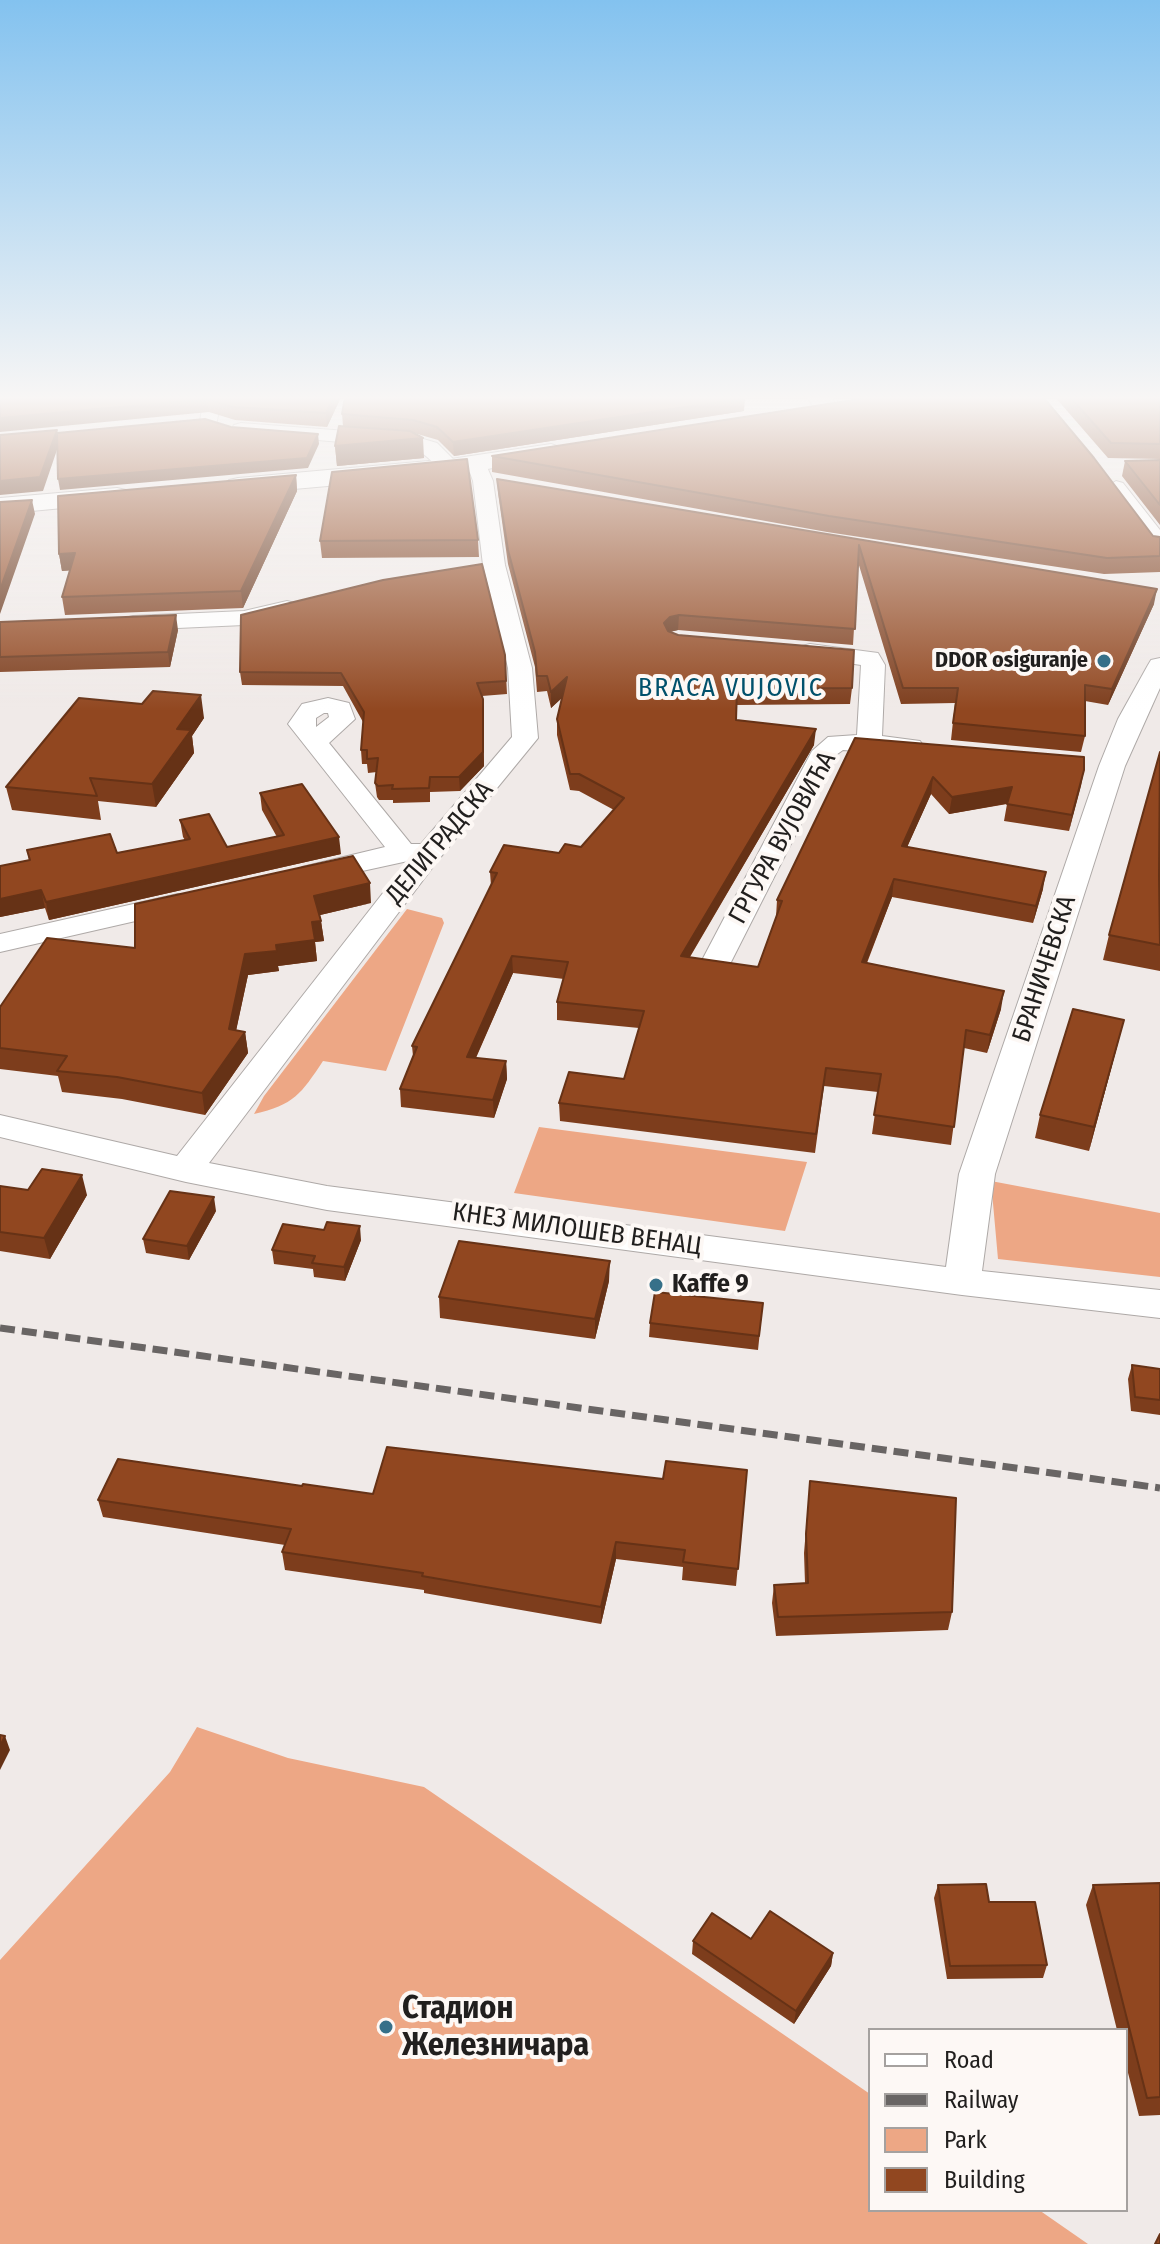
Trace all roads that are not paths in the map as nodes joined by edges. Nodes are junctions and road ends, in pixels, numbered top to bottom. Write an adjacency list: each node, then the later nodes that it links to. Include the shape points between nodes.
1 (50, 502): 4 (main road)
2 (474, 502): 13 (street, ДЕЛИГРАДСКА, via 481,567 520,668 525,738)
3 (1127, 502): 5 (street)
4 (0, 506)
5 (1160, 545)
6 (316, 600): 7 (street, via 244,618)
7 (106, 624)
8 (785, 649): 11 (street, via 869,658)
9 (1160, 665): 20 (street, БРАНИЧЕВСКА, via 1131,719 1097,764 977,1174)
10 (314, 742): 13 (street)
11 (869, 743): 12 (street, ГРГУРА ВУЈОВИЋА); 17 (street, ГРГУРА ВУЈОВИЋА, via 837,742 825,751)
12 (930, 749)
13 (416, 853): 14 (street); 19 (street, ДЕЛИГРАДСКА)
14 (287, 878)
15 (212, 895): 16 (street)
16 (0, 943)
17 (715, 964)
18 (0, 1126): 19 (street, КНЕЗ МИЛОШЕВ ВЕНАЦ)
19 (186, 1170): 20 (street, КНЕЗ МИЛОШЕВ ВЕНАЦ, via 327,1198)
20 (962, 1282): 21 (street, КНЕЗ МИЛОШЕВ ВЕНАЦ)
21 (1160, 1304)

